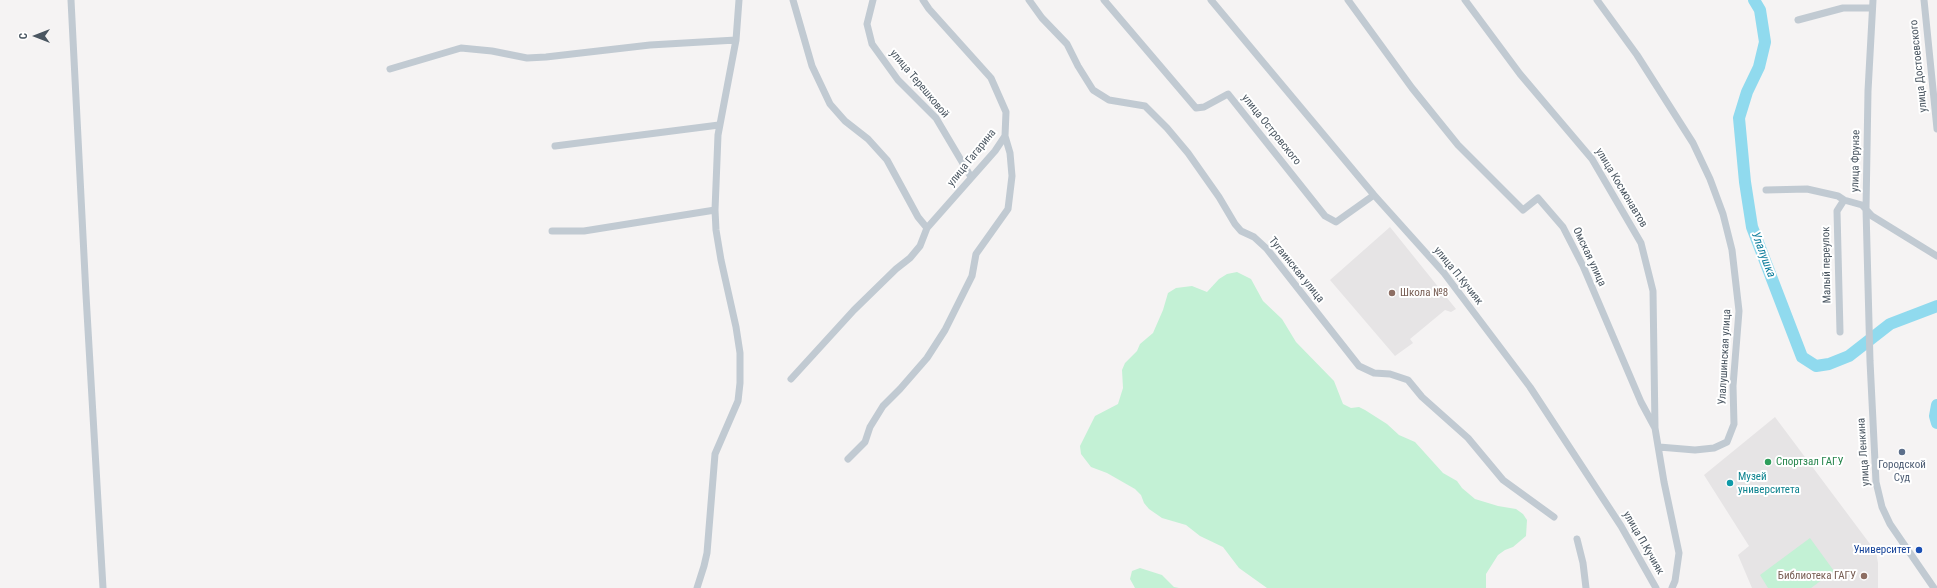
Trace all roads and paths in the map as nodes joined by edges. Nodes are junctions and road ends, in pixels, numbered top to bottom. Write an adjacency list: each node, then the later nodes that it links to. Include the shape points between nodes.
1 (71, 0): 38 (street)
2 (739, 0): 15 (street)
3 (793, 0): 27 (street, via 812,66 830,104 887,160 918,217)
4 (873, 0): 21 (street, улица Терешковой, via 867,24 872,44 898,80 936,118)
5 (923, 0): 19 (street, улица Гагарина, via 929,10 991,78 1006,112)
6 (1029, 0): 36 (street, Тугаинская улица, via 1067,44 1093,90 1109,100 1145,106 1167,128 1188,153 1235,224 1266,248 1359,366 1374,373 1390,374 1408,380 1422,397 1468,438 1503,480)
7 (1104, 0): 23 (street, улица Островского, via 1196,108 1204,107 1228,94 1325,216 1336,222)
8 (1211, 0): 23 (street, улица П.Кучияк)
9 (1348, 0): 33 (street, Омская улица, via 1412,88 1458,145 1523,210 1538,198 1563,227)
10 (1465, 0): 33 (street, улица Космонавтов, via 1520,74 1592,158 1641,244 1653,291)
11 (1597, 0): 34 (street, Улалушинская улица, via 1637,55 1693,143 1723,214 1732,250 1739,311 1733,386 1734,424 1726,442 1714,448 1695,450)
12 (1924, 0): 18 (street, улица Достоевского)
13 (1872, 4): 14 (street, via 1843,8); 26 (street, улица Фрунзе)
14 (1798, 20)
15 (736, 40): 16 (street, via 650,45 540,58 461,48); 17 (street)
16 (390, 69)
17 (719, 125): 20 (street); 25 (street)
18 (1937, 130)
19 (1005, 136): 21 (street, улица Гагарина); 35 (street, via 1012,176 1008,209 976,254 972,276 945,330 927,358 883,406 870,427 865,442)
20 (555, 146)
21 (971, 178): 27 (street, улица Гагарина)
22 (1766, 190): 24 (street, via 1807,189 1838,196)
23 (1374, 195): 41 (street, улица П.Кучияк, via 1444,273 1530,387 1621,526)
24 (1844, 200): 26 (street, via 1862,205); 31 (street, Малый переулок, via 1837,211)
25 (715, 210): 28 (street, via 584,232); 39 (street, via 721,260 740,353 740,384 738,401 715,454 707,552)
26 (1866, 210): 29 (street); 30 (street, улица Фрунзе)
27 (927, 228): 32 (street, улица Гагарина, via 920,246 910,258 854,310)
28 (552, 232)
29 (1937, 256)
30 (1869, 322): 43 (street, улица Ленкина, via 1876,482 1880,502 1890,524)
31 (1840, 332)
32 (791, 379)
33 (1655, 428): 34 (street, Омская улица)
34 (1659, 447): 42 (street, Омская улица, via 1679,553)
35 (848, 459)
36 (1554, 517)
37 (1577, 539): 40 (street)
38 (103, 588)
39 (697, 588)
40 (1586, 588)
41 (1656, 588)
42 (1672, 588)
43 (1934, 588)

